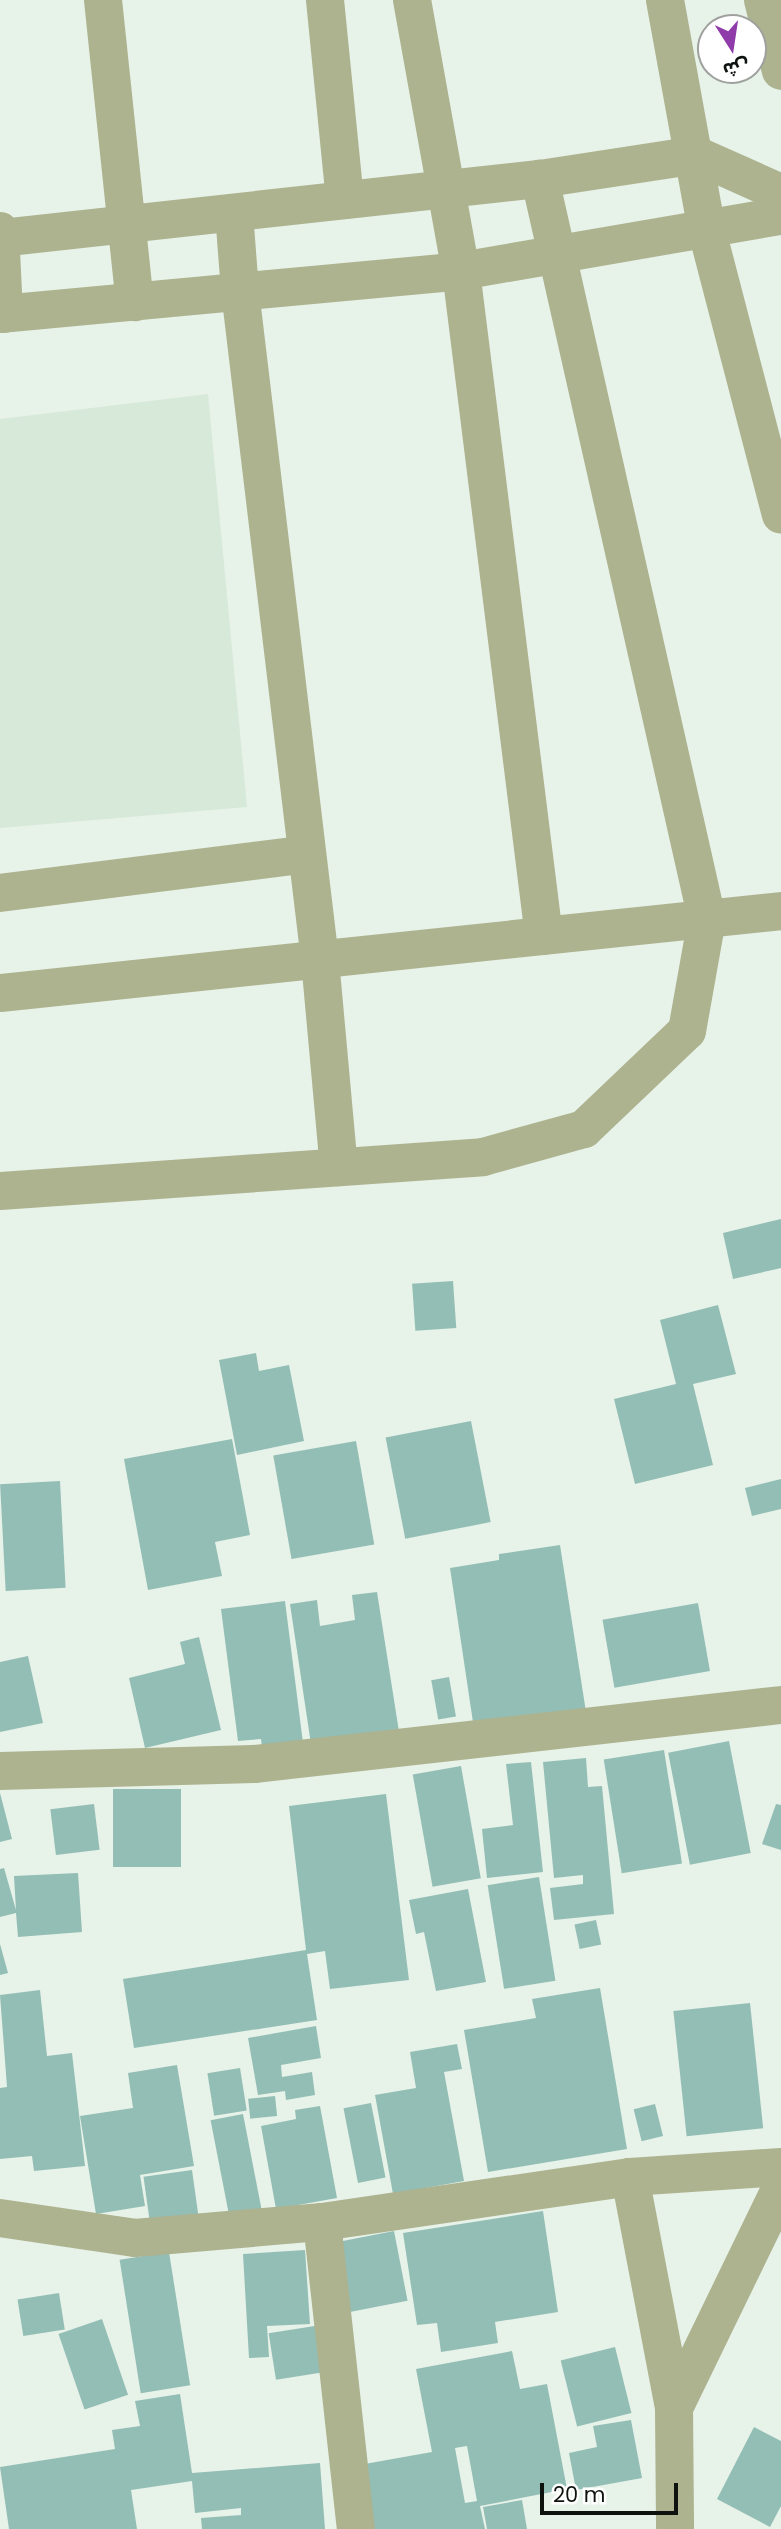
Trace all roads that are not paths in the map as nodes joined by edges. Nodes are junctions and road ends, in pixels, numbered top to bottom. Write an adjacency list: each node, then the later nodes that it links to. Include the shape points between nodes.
1 (103, 0): 14 (street)
2 (325, 0): 11 (street)
3 (412, 0): 9 (street)
4 (665, 0): 7 (street)
5 (763, 0): 6 (street)
6 (781, 71)
7 (696, 155): 8 (street); 10 (street); 15 (street)
8 (540, 179): 9 (street); 17 (street)
9 (449, 188): 11 (street); 18 (street)
10 (781, 193)
11 (345, 200): 12 (street)
12 (234, 213): 14 (street); 19 (street)
13 (781, 216): 15 (street)
14 (127, 225): 16 (street); 20 (street)
15 (707, 231): 17 (street); 22 (street)
16 (0, 236): 21 (street)
17 (555, 255): 18 (street); 26 (street)
18 (461, 271): 19 (street); 27 (street)
19 (240, 291): 20 (street); 23 (street)
20 (135, 302): 21 (street)
21 (2, 314)
22 (781, 515)
23 (307, 854): 24 (street); 28 (street)
24 (0, 893)
25 (781, 911): 26 (street)
26 (707, 919): 27 (street); 30 (street, via 687,1031 584,1129 483,1157)
27 (544, 936): 28 (street)
28 (320, 960): 29 (street); 30 (street)
29 (0, 993)
30 (338, 1167): 31 (street)
31 (0, 1191)
32 (781, 1705): 33 (street, via 254,1764)
33 (0, 1771)
34 (781, 2167): 35 (street)
35 (630, 2177): 38 (street); 39 (street)
36 (781, 2188): 39 (street)
37 (0, 2218): 38 (street, via 135,2238)
38 (322, 2221): 40 (street)
39 (674, 2408): 41 (street)
40 (356, 2529)
41 (675, 2529)

